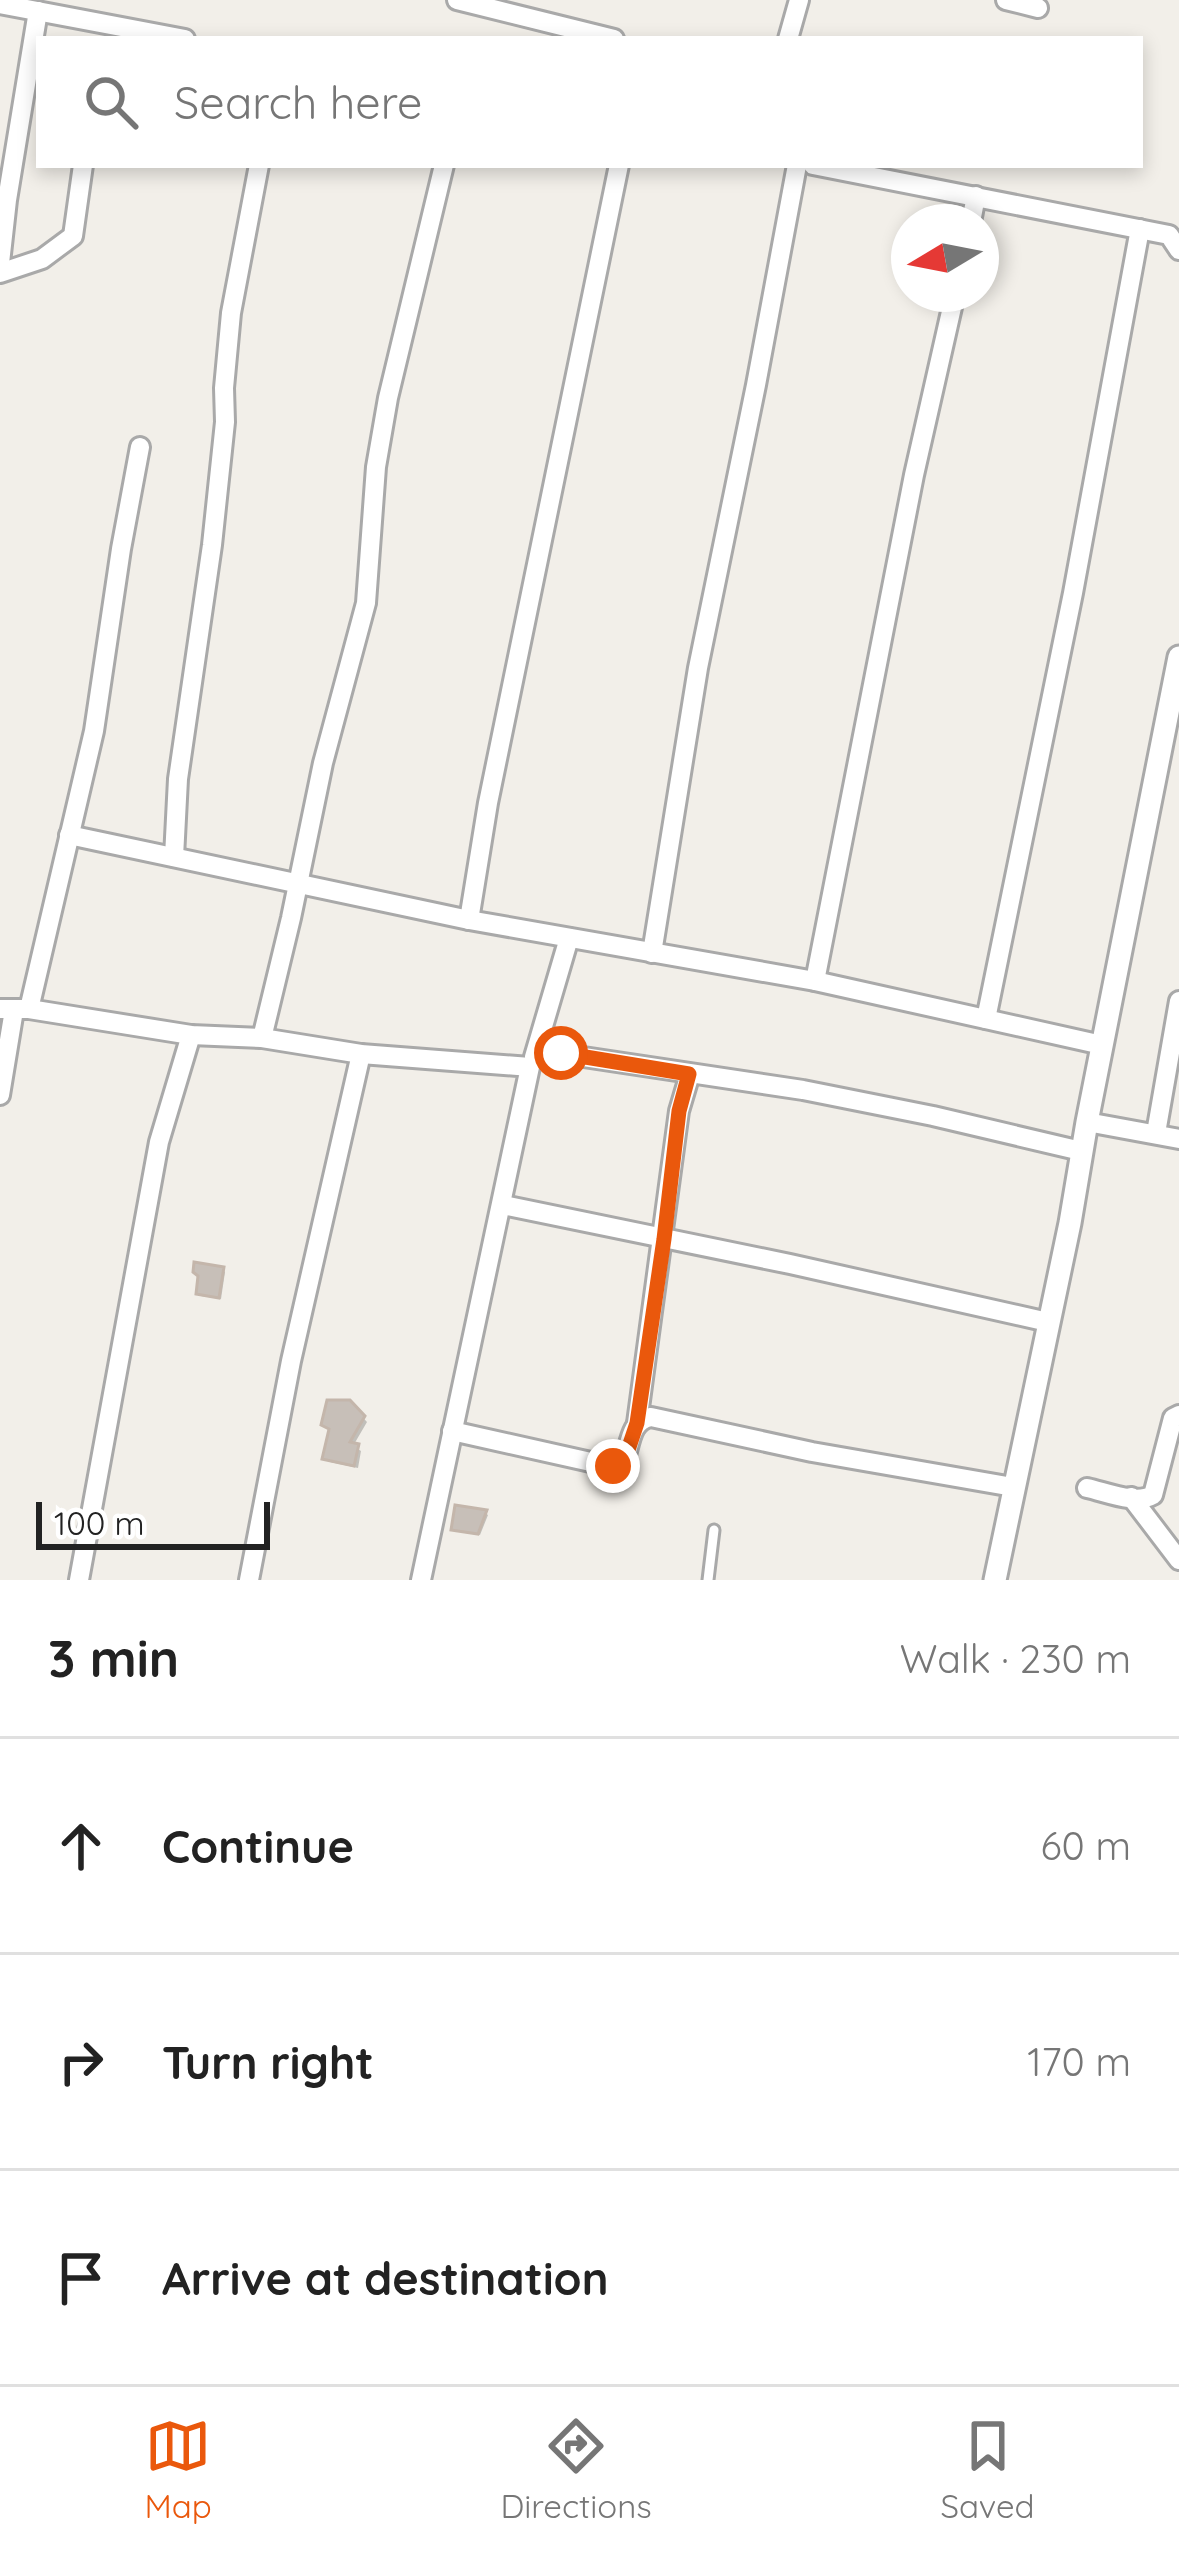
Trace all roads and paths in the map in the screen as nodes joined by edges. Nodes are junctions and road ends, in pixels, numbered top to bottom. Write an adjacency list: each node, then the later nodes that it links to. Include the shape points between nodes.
1 (457, 0): 5 (street)
2 (799, 0): 11 (street)
3 (1006, 0): 6 (street)
4 (0, 4): 7 (street)
5 (521, 8): 10 (street)
6 (1038, 8)
7 (38, 11): 8 (street); 22 (street)
8 (107, 32): 9 (street)
9 (152, 36)
10 (605, 36)
11 (789, 36)
12 (83, 168): 23 (street, via 73,236 42,260)
13 (258, 168): 28 (street, via 231,313)
14 (443, 168): 29 (street, via 388,398 366,603)
15 (618, 168): 30 (street)
16 (796, 168): 32 (street, via 698,668)
17 (829, 168): 18 (street)
18 (976, 196): 19 (street); 20 (street)
19 (974, 204)
20 (1140, 229): 21 (street, via 1169,235); 36 (street)
21 (1179, 250)
22 (0, 263)
23 (0, 272)
24 (951, 312): 33 (street)
25 (140, 446): 27 (street)
26 (1179, 657): 39 (street)
27 (69, 835): 28 (street); 35 (street)
28 (174, 857): 29 (street)
29 (298, 883): 30 (street); 38 (street)
30 (469, 920): 31 (street)
31 (568, 938): 32 (street); 41 (street)
32 (652, 953): 33 (street)
33 (815, 981): 36 (street)
34 (1179, 1001): 45 (street)
35 (14, 1010): 37 (street); 43 (street)
36 (986, 1019): 39 (street)
37 (191, 1034): 38 (street); 59 (street, via 159,1142)
38 (262, 1037): 40 (street)
39 (1102, 1045): 44 (street)
40 (361, 1054): 41 (street); 60 (street)
41 (534, 1059): 42 (street); 48 (street)
42 (689, 1074): 47 (street, via 824,1094); 49 (street)
43 (0, 1095)
44 (1087, 1122): 45 (street); 47 (street)
45 (1156, 1133): 46 (street)
46 (1179, 1139)
47 (1082, 1151): 50 (street)
48 (503, 1205): 49 (street); 53 (street)
49 (664, 1239): 50 (street); 52 (street)
50 (1048, 1322): 54 (street)
51 (1179, 1415): 56 (street, via 1153,1496)
52 (637, 1423): 53 (street, via 624,1462 613,1466); 54 (street, via 651,1417)
53 (452, 1431): 61 (street)
54 (1013, 1487): 63 (street)
55 (1087, 1488): 56 (street)
56 (1131, 1498): 58 (street)
57 (714, 1530): 62 (lane)
58 (1179, 1560)
59 (79, 1580)
60 (249, 1580)
61 (421, 1580)
62 (708, 1580)
63 (995, 1580)

